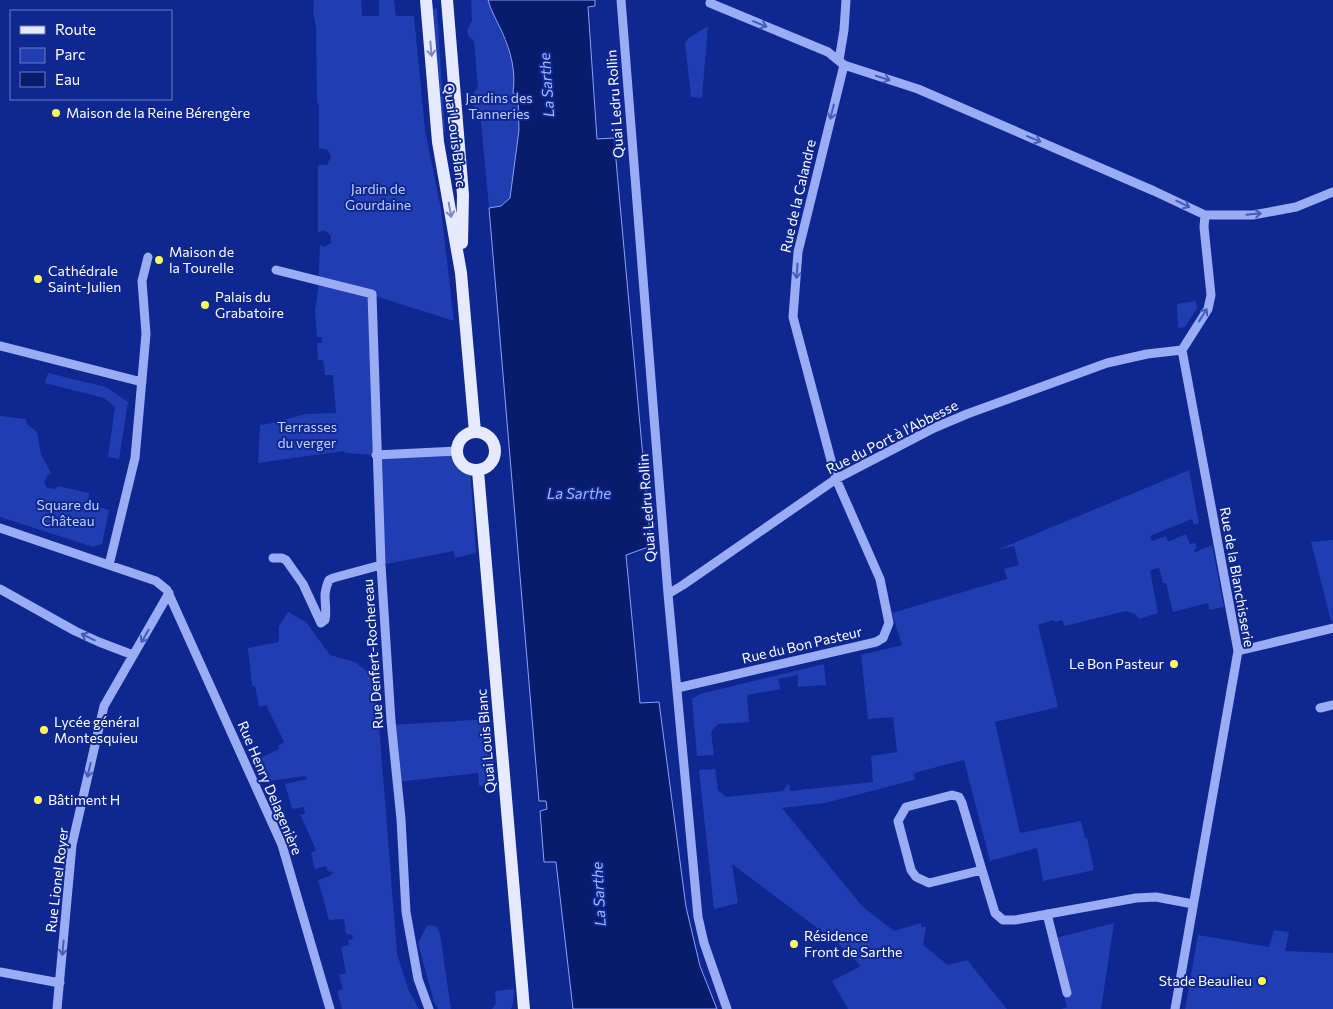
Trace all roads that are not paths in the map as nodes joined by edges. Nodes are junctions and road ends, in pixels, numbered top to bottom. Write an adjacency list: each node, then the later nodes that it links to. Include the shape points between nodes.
1 (426, 0): 11 (main road, Quai Louis Blanc, one-way to 11, via 438,142)
2 (447, 0): 11 (main road, Quai Louis Blanc, via 463,195)
3 (621, 0): 26 (street, Quai Ledru Rollin)
4 (846, 0): 6 (street, Rue de la Calandre)
5 (713, 3): 6 (street, one-way to 6, via 828,52)
6 (842, 62): 8 (street, one-way to 8, via 918,89); 19 (street, Rue de la Calandre, one-way to 19, via 798,252 793,317)
7 (1333, 192): 8 (street, one-way to 7, via 1253,215 1296,208)
8 (1205, 216): 13 (street, one-way to 8, via 1208,309 1211,295)
9 (148, 257): 14 (street, via 142,281 146,334)
10 (276, 270): 17 (street, Rue Denfert-Rochereau, via 372,294)
11 (462, 273): 15 (main road, Quai Louis Blanc)
12 (1, 346): 14 (street)
13 (1182, 350): 19 (street, Rue du Port à l'Abbesse, via 1108,363 967,414); 28 (street, Rue de la Blanchisserie)
14 (142, 382): 22 (street, via 135,458)
15 (475, 432): 16 (main road, via 462,438); 18 (main road, via 487,436 495,450 492,462)
16 (457, 451): 17 (street); 18 (main road, via 464,466)
17 (376, 455): 23 (street, Rue Denfert-Rochereau)
18 (478, 470): 42 (main road, Quai Louis Blanc)
19 (836, 479): 26 (street, Rue du Port à l'Abbesse); 30 (street, Rue du Bon Pasteur, via 880,579 889,623 883,638)
20 (0, 528): 22 (street)
21 (274, 558): 23 (street, via 286,560 303,584 321,623 327,612 324,597 328,580)
22 (108, 565): 25 (street, via 156,581)
23 (381, 565): 41 (street, Rue Denfert-Rochereau, via 406,912 418,979)
24 (0, 589): 29 (street, one-way to 24, via 75,631)
25 (169, 593): 29 (street, Rue Lionel Royer, one-way to 29); 40 (street, Rue Henry Delagenière, via 282,845)
26 (668, 594): 30 (street, Quai Ledru Rollin)
27 (1333, 628): 28 (street)
28 (1238, 651): 34 (street, Rue de la Blanchisserie)
29 (133, 655): 37 (street, Rue Lionel Royer, one-way to 37, via 104,706 72,845)
30 (678, 688): 43 (street, Quai Ledru Rollin, via 698,917 706,951)
31 (1333, 705): 32 (street)
32 (1320, 708)
33 (982, 870): 33 (street, via 959,797 952,795 906,807 898,821 911,870 916,877 932,884); 35 (street, via 995,913 1002,920)
34 (1194, 904): 35 (street, via 1156,897 1136,898); 44 (street, Rue de la Blanchisserie)
35 (1047, 914): 38 (street)
36 (0, 972): 37 (street)
37 (60, 983): 39 (street, Rue Lionel Royer)
38 (1067, 993)
39 (57, 1009)
40 (330, 1009)
41 (429, 1009)
42 (524, 1009)
43 (728, 1009)
44 (1175, 1009)

